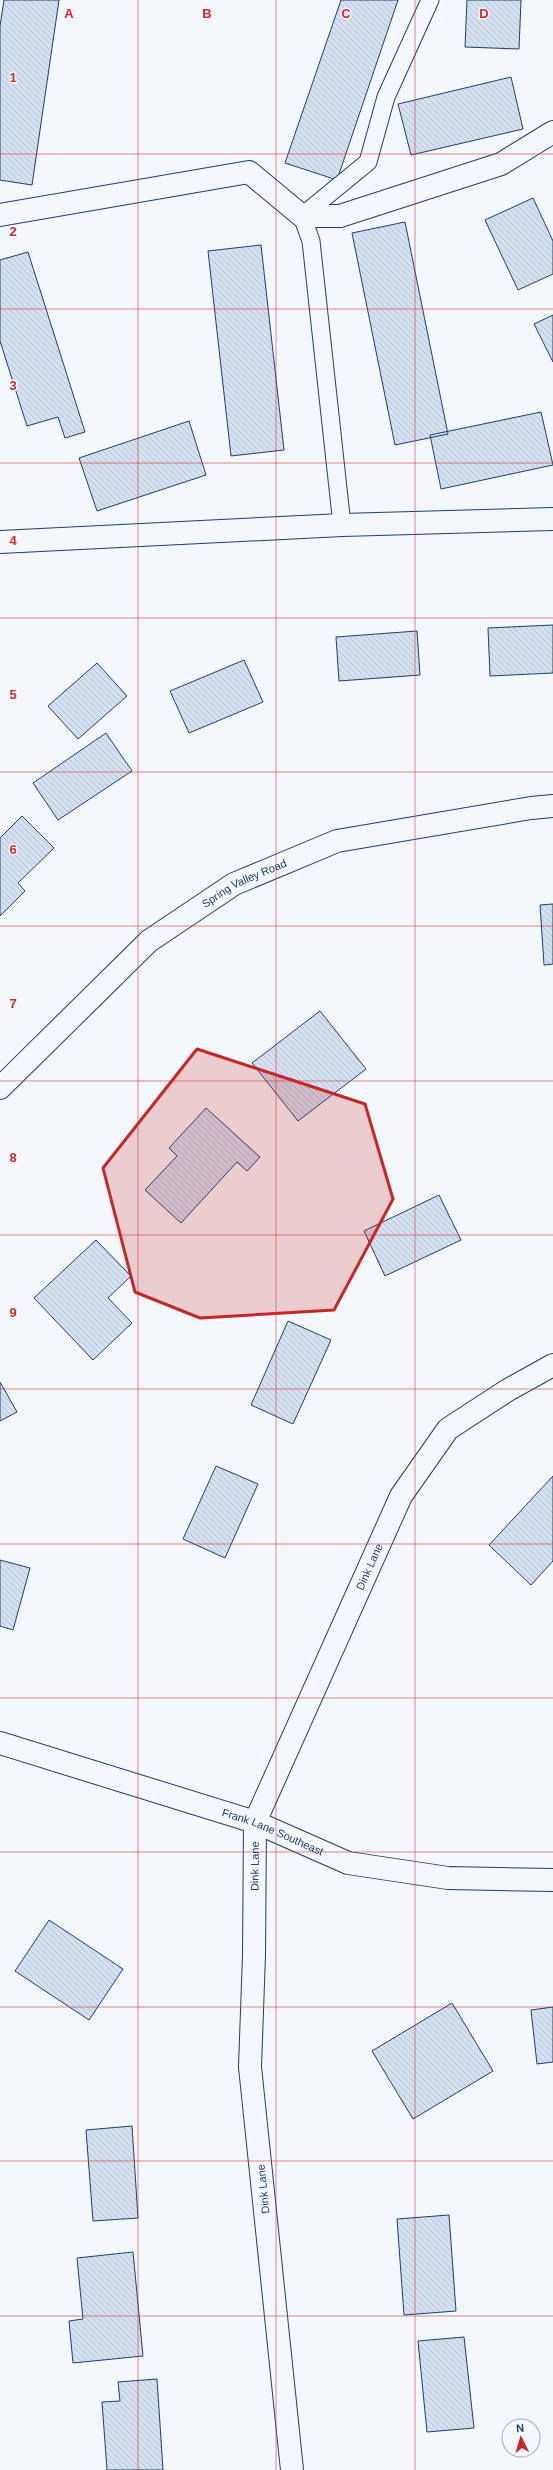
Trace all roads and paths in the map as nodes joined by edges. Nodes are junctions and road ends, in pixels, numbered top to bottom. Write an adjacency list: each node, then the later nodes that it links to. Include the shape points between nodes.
1 (430, 0): 4 (lane, via 386,97 368,162)
2 (553, 132): 4 (street, via 501,164 340,216)
3 (0, 215): 4 (street, via 249,172)
4 (302, 216): 6 (lane, via 311,241)
5 (553, 519): 6 (street)
6 (342, 524): 7 (street)
7 (0, 542)
8 (553, 806): 9 (street, Spring Valley Road, via 337,841 234,884 149,940)
9 (0, 1088)
10 (553, 1365): 12 (street, Dink Lane, via 508,1390 448,1429 401,1496)
11 (0, 1743): 12 (street, Frank Lane Southeast)
12 (255, 1822): 13 (street, Frank Lane Southeast, via 348,1863 448,1878); 14 (street, Dink Lane, via 250,2067)
13 (553, 1880)
14 (292, 2470)

